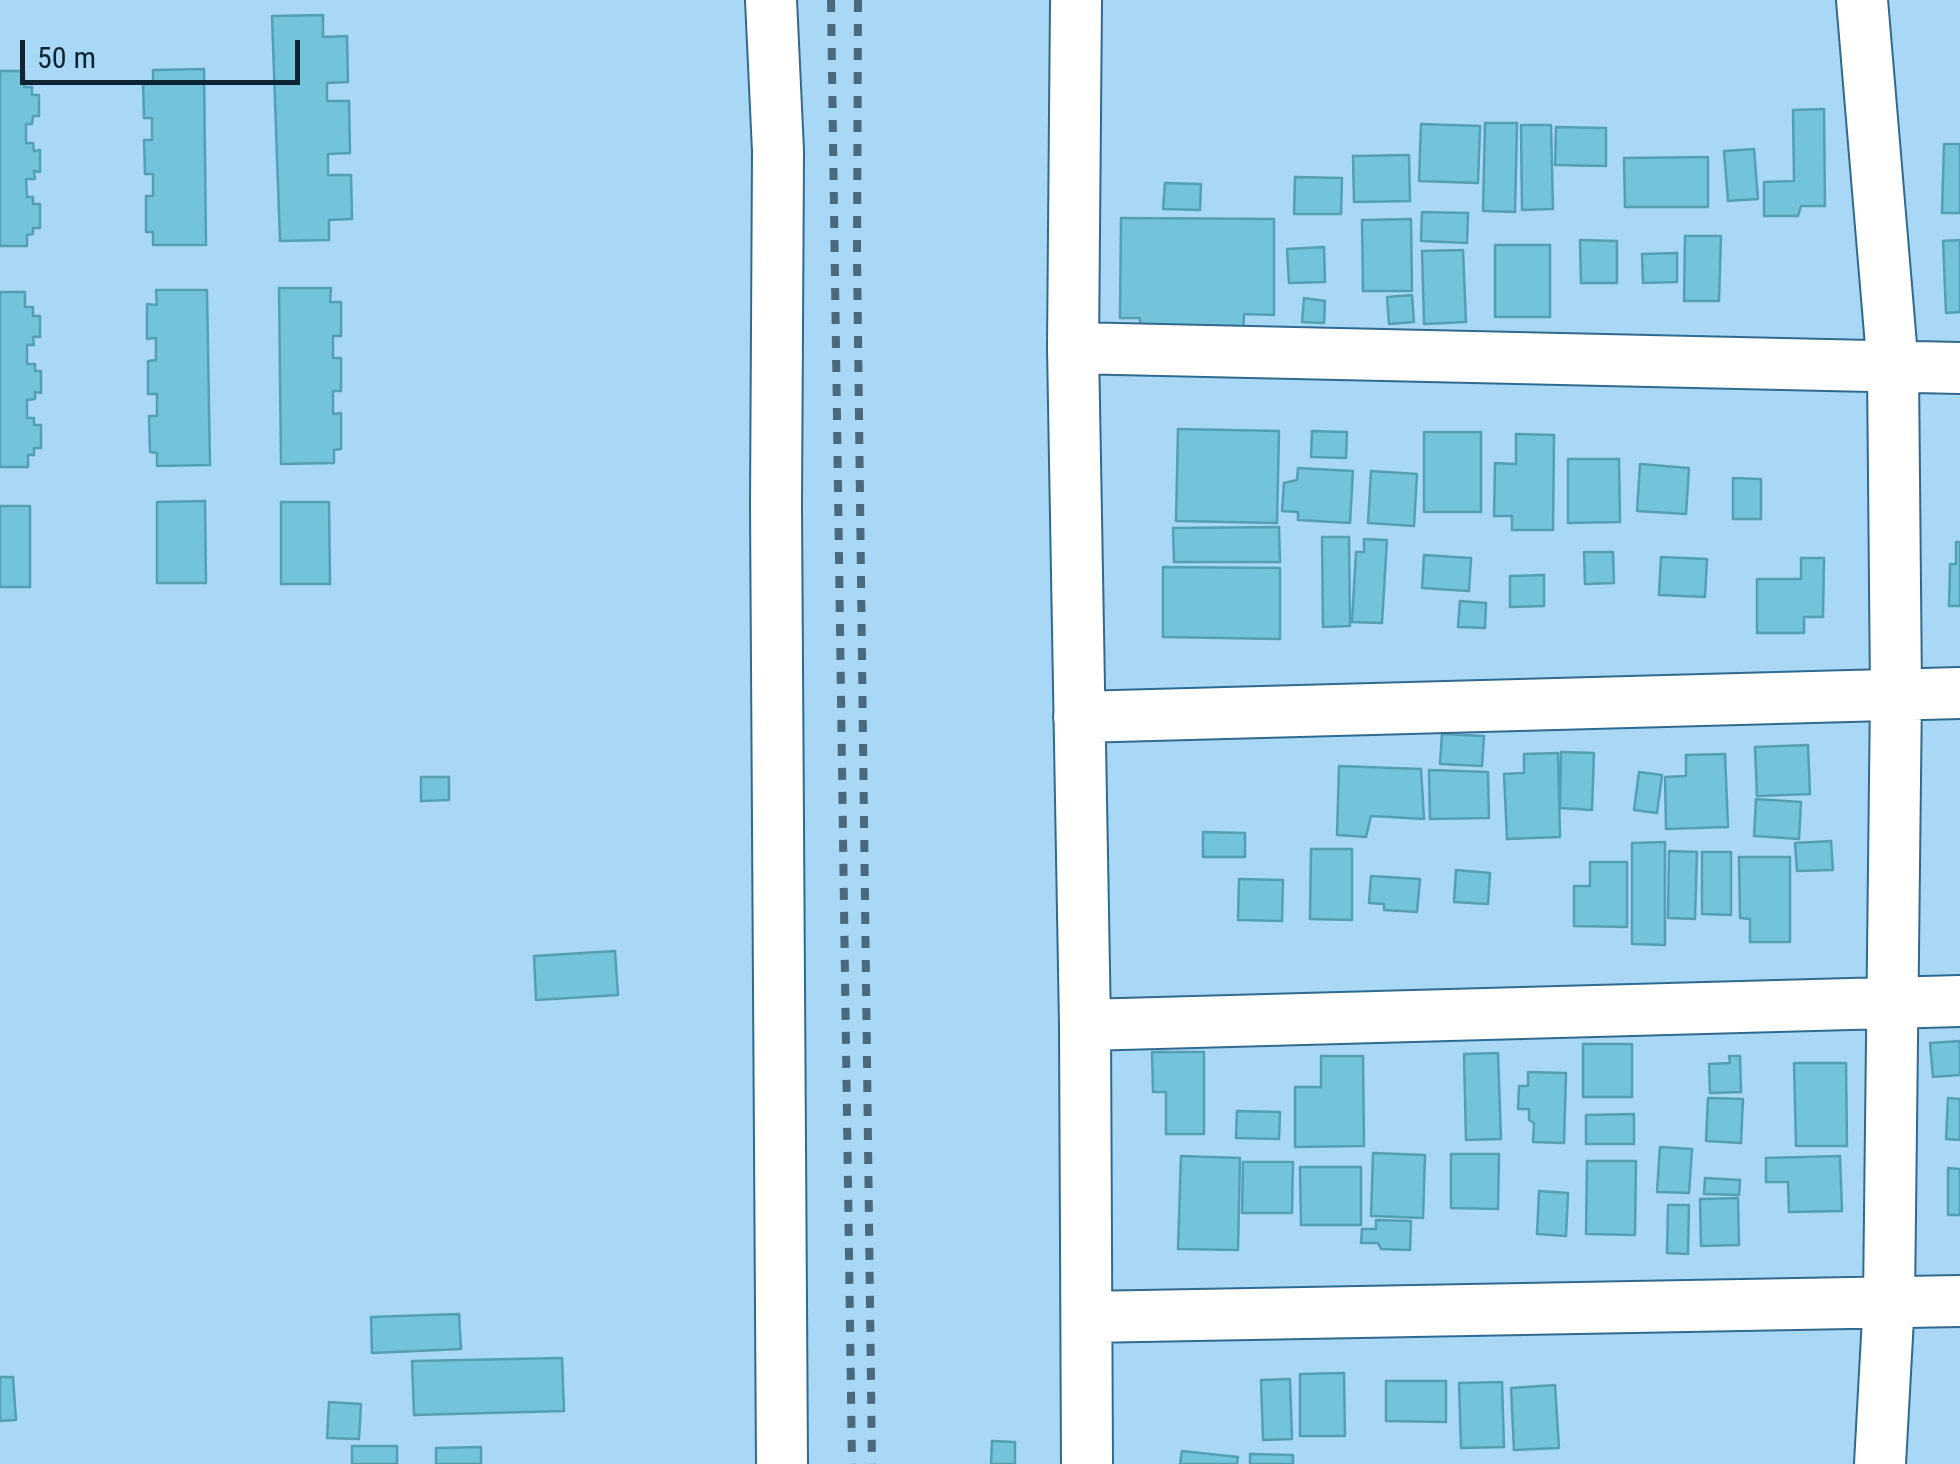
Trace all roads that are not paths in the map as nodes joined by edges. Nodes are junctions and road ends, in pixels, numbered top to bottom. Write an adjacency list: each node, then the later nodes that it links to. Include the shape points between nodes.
1 (771, 0): 16 (street, via 778,151)
2 (1076, 0): 4 (street)
3 (1862, 0): 5 (street)
4 (1073, 348): 5 (street); 9 (street)
5 (1893, 368): 6 (street); 7 (street)
6 (1960, 368)
7 (1896, 693): 8 (street); 9 (street); 10 (street)
8 (1960, 694)
9 (1080, 717): 12 (street)
10 (1892, 1001): 11 (street); 12 (street); 13 (street)
11 (1960, 1001)
12 (1085, 1025): 15 (street)
13 (1889, 1300): 14 (street); 15 (street); 18 (street)
14 (1960, 1301)
15 (1087, 1317): 17 (street)
16 (782, 1464)
17 (1088, 1464)
18 (1880, 1464)

